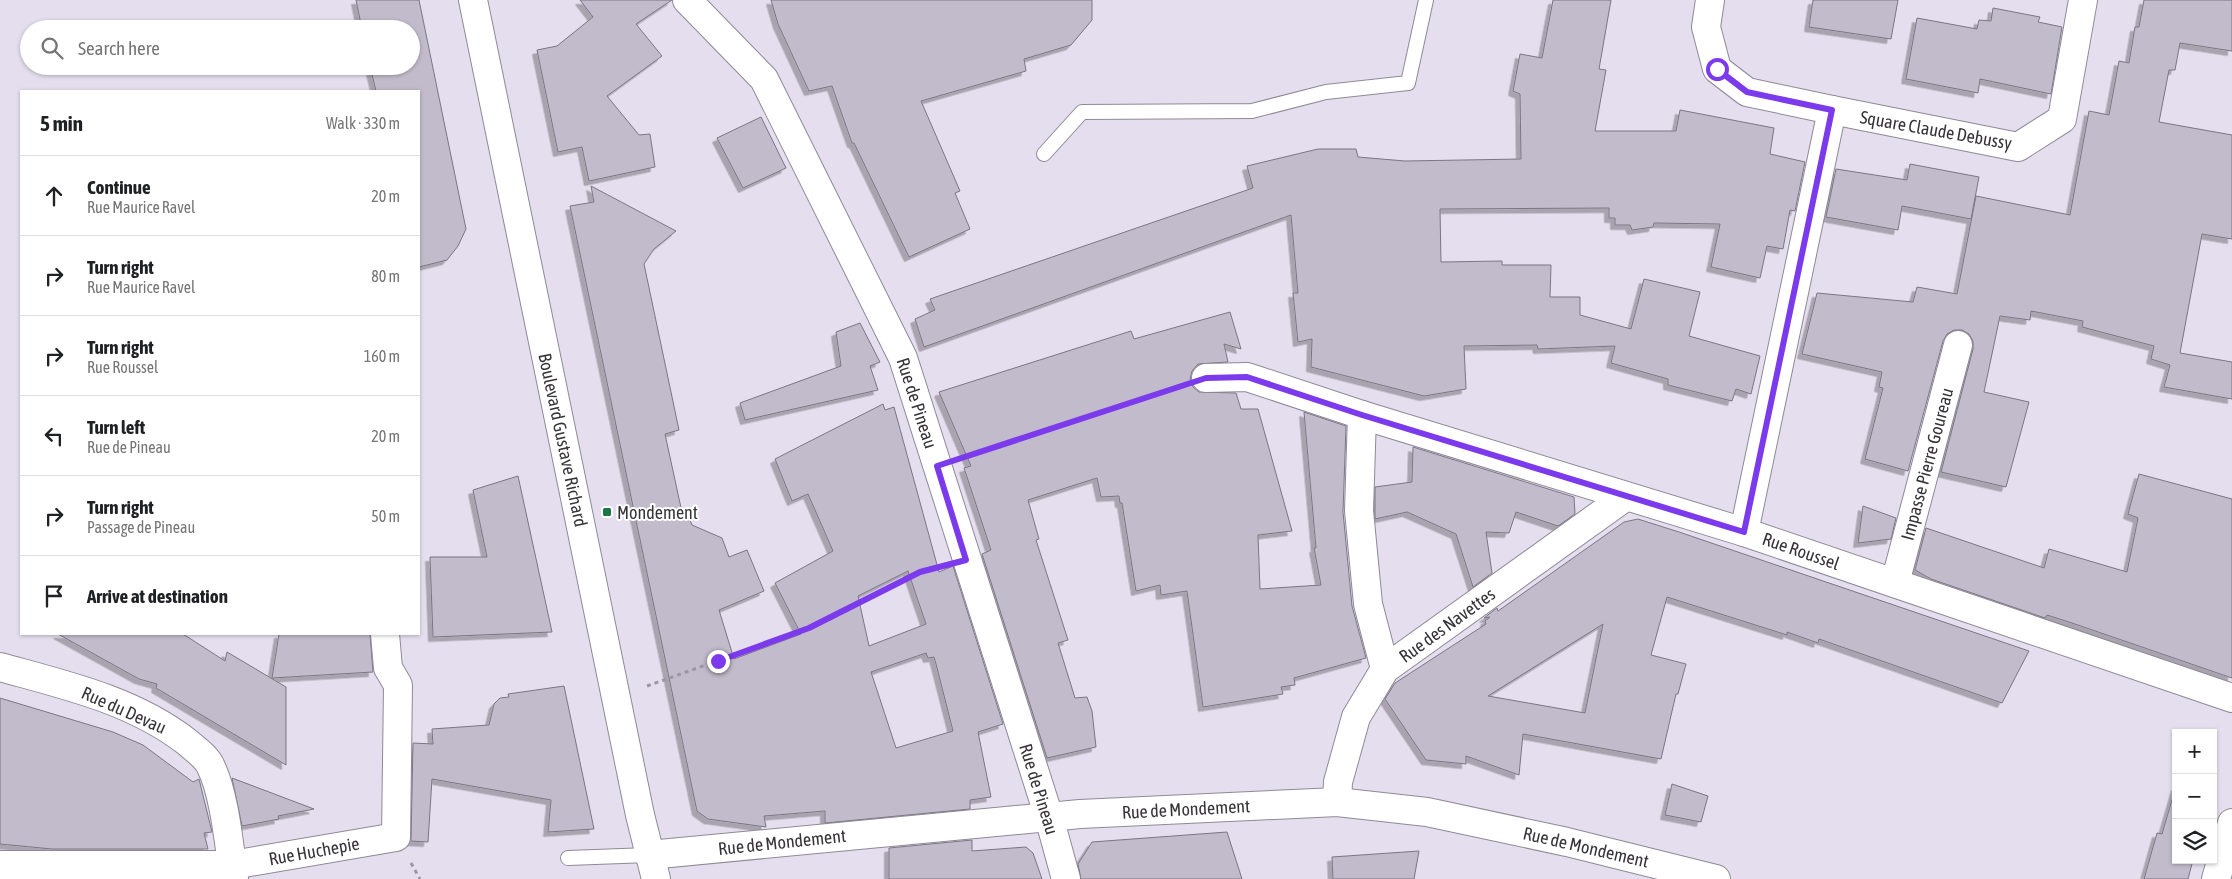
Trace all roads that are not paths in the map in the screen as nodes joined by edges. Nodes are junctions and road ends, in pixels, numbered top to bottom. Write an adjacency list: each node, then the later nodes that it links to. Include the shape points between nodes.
1 (473, 0): 24 (street, Boulevard Gustave Richard)
2 (687, 0): 19 (street, Rue de Pineau, via 764,79 903,358)
3 (1426, 0): 7 (lane, via 1408,83 1326,92 1252,111 1082,112)
4 (1710, 0): 6 (street, Square Claude Debussy, via 1706,27 1717,69 1747,92)
5 (2083, 0): 6 (street, Square Claude Debussy, via 2062,119 2018,147)
6 (1832, 110): 12 (street)
7 (1044, 154)
8 (1958, 345): 13 (street, Impasse Pierre Goureau)
9 (1206, 378): 10 (street, Rue Roussel, via 1247,377)
10 (1362, 415): 11 (street, Rue Roussel); 16 (street, via 1359,511 1368,604)
11 (1625, 497): 12 (street, Rue Roussel); 16 (street, Rue des Navettes)
12 (1744, 532): 13 (street, Rue Roussel)
13 (1895, 583): 17 (street, Rue Roussel)
14 (385, 635): 25 (street, Rue Huchepie, via 388,668 398,685 396,837)
15 (0, 667): 25 (street, Rue du Devau, via 91,693 163,726 194,748 210,765 217,785)
16 (1385, 669): 18 (street, Rue des Navettes, via 1356,717 1338,782)
17 (2232, 698)
18 (1337, 802): 19 (street, Rue de Mondement); 27 (street, Rue de Mondement, via 1428,812 1586,846)
19 (1049, 817): 24 (street, Rue de Mondement); 26 (street, Rue de Pineau)
20 (2232, 823): 21 (street)
21 (2228, 854): 28 (street)
22 (568, 858): 24 (lane)
23 (0, 865): 25 (street, Rue Huchepie)
24 (653, 867)
25 (233, 872)
26 (1066, 879)
27 (1716, 879)
28 (2216, 879)

